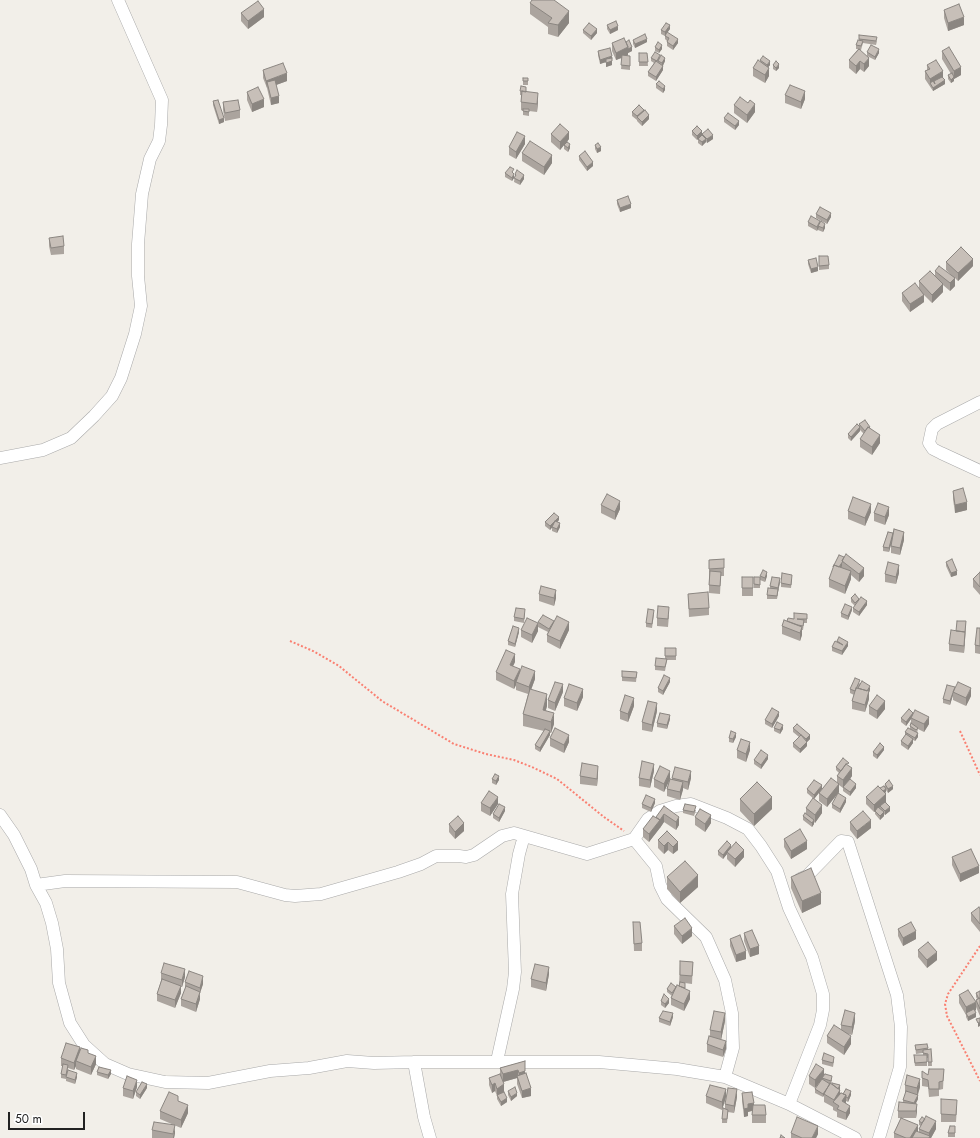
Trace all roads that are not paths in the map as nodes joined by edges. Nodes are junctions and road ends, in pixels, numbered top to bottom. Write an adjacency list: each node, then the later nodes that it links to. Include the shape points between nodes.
1 (118, 0): 3 (street, via 162,100 159,141 150,159 140,213 138,276 141,306 135,334 121,378 112,396 76,434 44,450)
2 (980, 402): 4 (street, via 937,424 932,430 929,442 941,453)
3 (0, 458)
4 (980, 471)
5 (0, 814): 8 (street, via 14,835)
6 (524, 836): 7 (street, via 587,854); 8 (street, via 514,833 502,836 474,855 436,856 398,872 321,894 285,895 237,882 65,881); 10 (street, via 512,894 515,964 513,989)
7 (634, 839): 9 (street, via 648,819 660,811 691,804 748,829 777,871); 12 (street, via 656,866 660,885 667,899 706,937 726,980 732,1013 733,1048)
8 (36, 885): 11 (street, via 46,903 52,923 59,983 70,1023 84,1045 104,1064 128,1074 165,1082 208,1083 270,1071 309,1068 347,1061)
9 (783, 888): 13 (street, via 789,908 812,957 823,994 820,1025); 16 (street, via 807,876 841,841 848,842 897,995 901,1027 900,1067)
10 (497, 1061): 11 (street); 12 (street, via 599,1062 677,1069)
11 (414, 1062): 14 (street)
12 (726, 1077): 13 (street)
13 (789, 1104): 15 (street)
14 (430, 1138)
15 (855, 1138)
16 (879, 1138)

